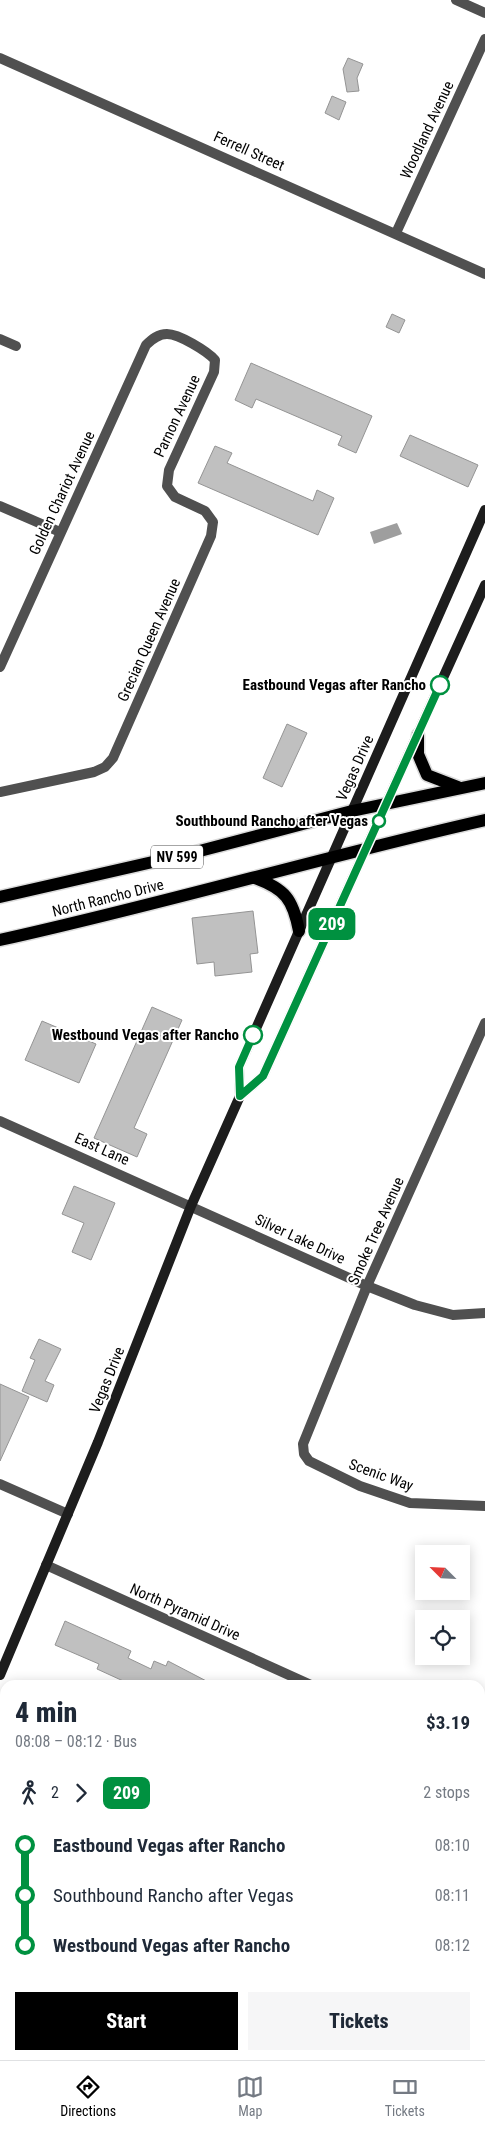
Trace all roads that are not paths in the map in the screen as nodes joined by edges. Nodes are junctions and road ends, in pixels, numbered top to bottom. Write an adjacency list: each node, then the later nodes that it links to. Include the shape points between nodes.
1 (456, 0): 2 (street)
2 (485, 13)
3 (485, 39): 5 (street, Woodland Avenue)
4 (0, 58): 5 (street, Ferrell Street)
5 (396, 233): 6 (street, Ferrell Street)
6 (485, 274)
7 (156, 336): 12 (street, Parnon Avenue, via 168,334 207,351 215,360 214,372 169,470 167,486 175,497 205,511); 13 (street, Golden Chariot Avenue, via 146,345)
8 (0, 339): 9 (street)
9 (16, 346)
10 (0, 506): 13 (street)
11 (485, 510): 21 (main road, Vegas Drive)
12 (213, 522): 19 (street, Grecian Queen Avenue, via 208,545 113,758 94,772)
13 (60, 532): 15 (street, Golden Chariot Avenue)
14 (485, 585): 16 (main road, Vegas Drive)
15 (0, 667)
16 (418, 735): 18 (main road, via 418,754 427,775); 20 (main road, Vegas Drive)
17 (485, 783): 18 (main road, North Rancho Drive / NV 599)
18 (460, 788): 20 (main road, North Rancho Drive / NV 599)
19 (0, 792)
20 (386, 804): 21 (main road, North Rancho Drive / NV 599); 23 (main road, Vegas Drive)
21 (352, 811): 24 (main road, Vegas Drive); 26 (main road, North Rancho Drive / NV 599, via 192,853)
22 (485, 820): 23 (main road, North Rancho Drive / NV 599)
23 (366, 848): 24 (main road, North Rancho Drive / NV 599); 30 (main road, Vegas Drive, via 263,1076)
24 (332, 856): 25 (main road, North Rancho Drive / NV 599); 27 (main road, Vegas Drive)
25 (255, 878): 27 (main road, via 287,896 293,905); 28 (main road, North Rancho Drive / NV 599)
26 (0, 897)
27 (299, 931): 30 (main road, Vegas Drive, via 239,1067)
28 (0, 940)
29 (485, 1023): 33 (street, Smoke Tree Avenue)
30 (240, 1096): 32 (main road, Vegas Drive)
31 (0, 1121): 32 (street, East Lane)
32 (191, 1206): 33 (street, Silver Lake Drive); 38 (main road, Vegas Drive)
33 (367, 1286): 34 (street, Silver Lake Drive, via 415,1305 453,1315); 35 (street, Smoke Tree Avenue, via 303,1444)
34 (485, 1313)
35 (304, 1454): 37 (street, Scenic Way, via 310,1461 360,1486 410,1502)
36 (0, 1484): 38 (street)
37 (485, 1506)
38 (68, 1514): 39 (main road, Vegas Drive)
39 (46, 1565): 40 (main road, Vegas Drive); 41 (street, North Pyramid Drive)
40 (0, 1675)
41 (300, 1680)

